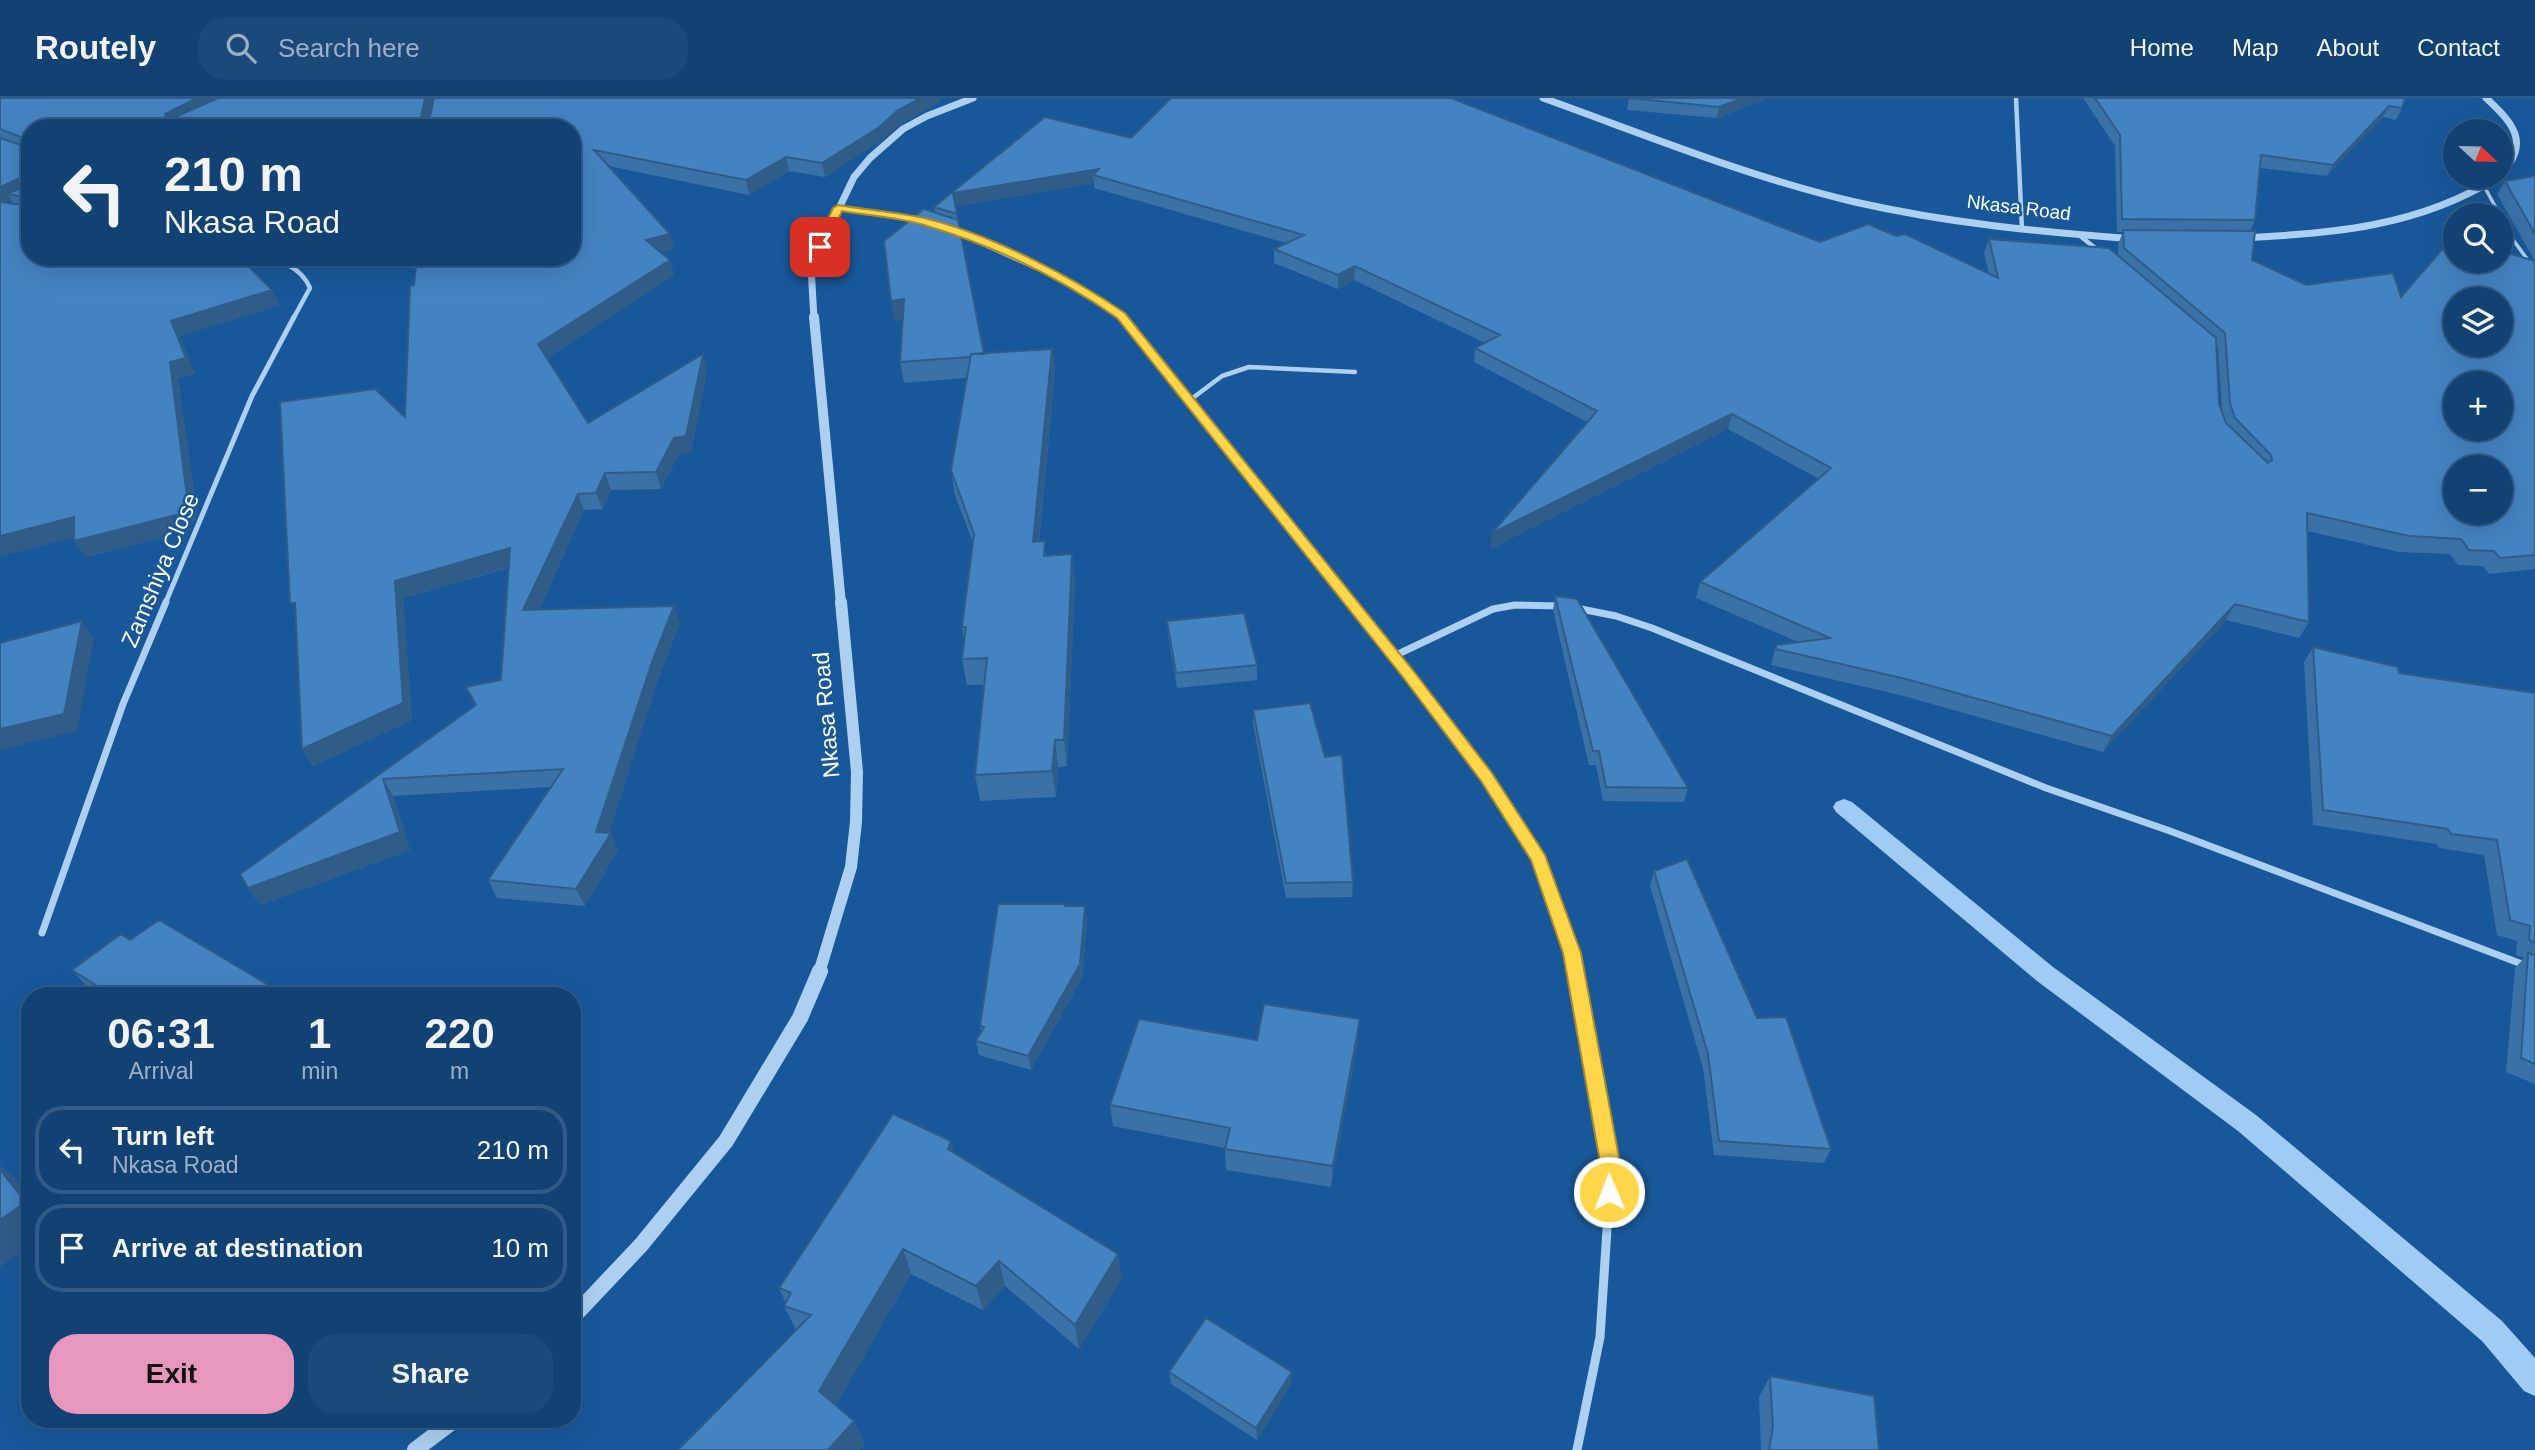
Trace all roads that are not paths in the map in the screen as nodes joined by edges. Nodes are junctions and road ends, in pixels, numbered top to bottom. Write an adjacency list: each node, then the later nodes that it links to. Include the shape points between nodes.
1 (973, 98): 10 (street, Nkasa Road, via 927,116 883,144 854,177)
2 (1543, 98): 13 (street, Nkasa Road, via 1813,191 1929,217)
3 (2016, 98): 13 (street)
4 (2486, 98): 5 (street)
5 (2506, 119)
6 (2513, 131): 7 (street, via 2518,139)
7 (2513, 161)
8 (2477, 189): 15 (street, via 2381,225)
9 (2486, 189): 19 (lane)
10 (838, 208): 11 (street); 25 (street, Nkasa Road, via 811,267 811,291 857,772 851,867 823,965 800,1018 751,1101 726,1141 641,1245)
11 (927, 222)
12 (945, 227): 21 (street, via 1105,303 1121,315)
13 (2022, 230): 14 (street, Nkasa Road)
14 (2079, 235): 16 (street, Nkasa Road); 17 (street)
15 (2228, 238)
16 (2147, 239)
17 (2106, 257)
18 (292, 266): 23 (street, Zamshiya Close, via 303,274 310,288 251,396 139,665)
19 (2535, 270)
20 (1355, 372): 21 (lane, via 1249,367 1222,376)
21 (1190, 400): 22 (street)
22 (1394, 656): 24 (street, via 1493,608 1553,606 1616,616 2046,788); 28 (street, via 1516,820 1539,859 1572,953 1611,1168 1600,1337)
23 (42, 933)
24 (2535, 969)
25 (581, 1308)
26 (444, 1428): 27 (street)
27 (415, 1450)
28 (1577, 1450)

